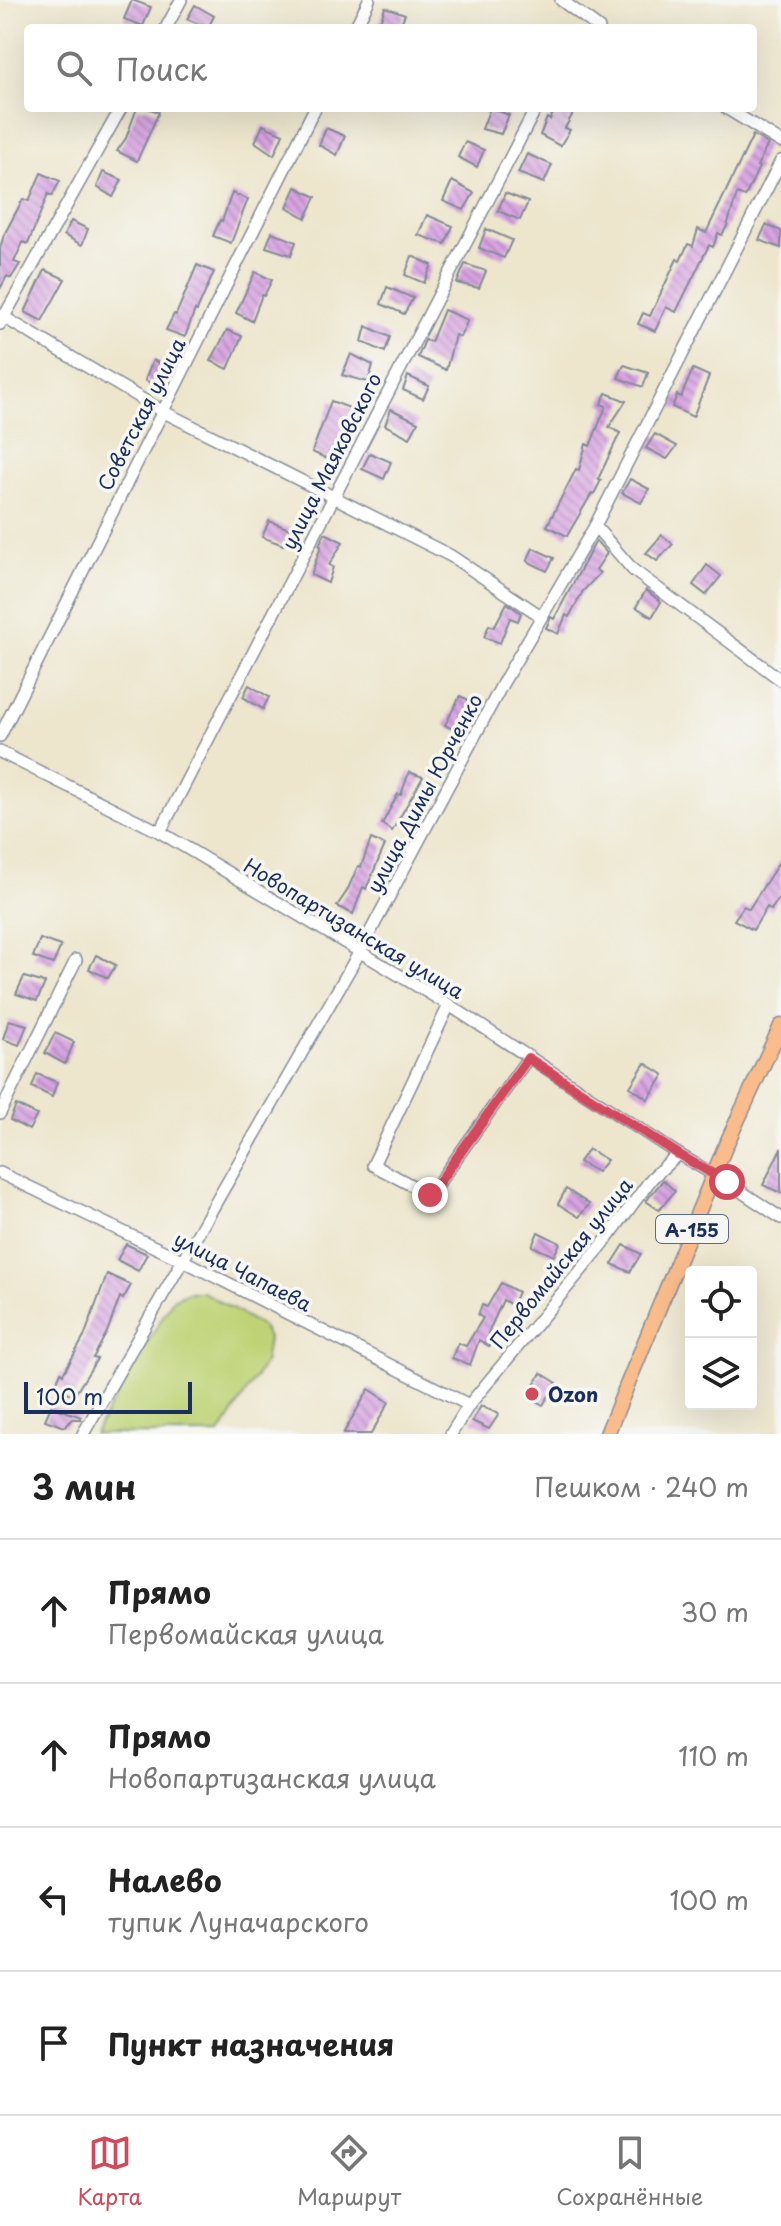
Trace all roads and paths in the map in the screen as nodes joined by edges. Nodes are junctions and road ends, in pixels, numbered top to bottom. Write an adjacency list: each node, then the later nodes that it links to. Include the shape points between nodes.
1 (181, 0): 5 (street)
2 (369, 0): 6 (street)
3 (561, 0): 4 (street)
4 (580, 23)
5 (168, 24)
6 (357, 24)
7 (119, 112): 13 (street)
8 (313, 112): 14 (street, Советская улица)
9 (534, 112): 15 (street, улица Маяковского)
10 (732, 112): 11 (street)
11 (781, 142)
12 (781, 161): 16 (street, улица Димы Юрченко)
13 (1, 319): 14 (street)
14 (162, 411): 15 (street); 19 (street, Советская улица)
15 (333, 497): 17 (street, via 451,556); 21 (street, улица Маяковского)
16 (595, 526): 17 (street, улица Димы Юрченко); 18 (street, via 633,570)
17 (541, 616): 22 (street, улица Димы Юрченко)
18 (781, 680)
19 (0, 736)
20 (0, 752): 21 (street, Новопартизанская улица)
21 (160, 832): 22 (street, Новопартизанская улица)
22 (359, 953): 24 (street, Новопартизанская улица); 32 (street, улица Димы Юрченко)
23 (76, 960): 27 (street)
24 (449, 1005): 26 (street, Новопартизанская улица); 26 (street, via 373,1165 430,1195)
25 (781, 1026): 30 (main road, А-155)
26 (528, 1058): 28 (street, Новопартизанская улица)
27 (0, 1113)
28 (678, 1154): 30 (street); 33 (street, Первомайская улица, via 652,1178)
29 (0, 1173): 32 (street, улица Чапаева)
30 (715, 1175): 31 (street); 36 (main road, А-155)
31 (781, 1218)
32 (184, 1261): 33 (street, улица Чапаева); 34 (street, улица Димы Юрченко)
33 (469, 1405): 35 (street, Первомайская улица)
34 (83, 1434)
35 (451, 1434)
36 (607, 1434)

